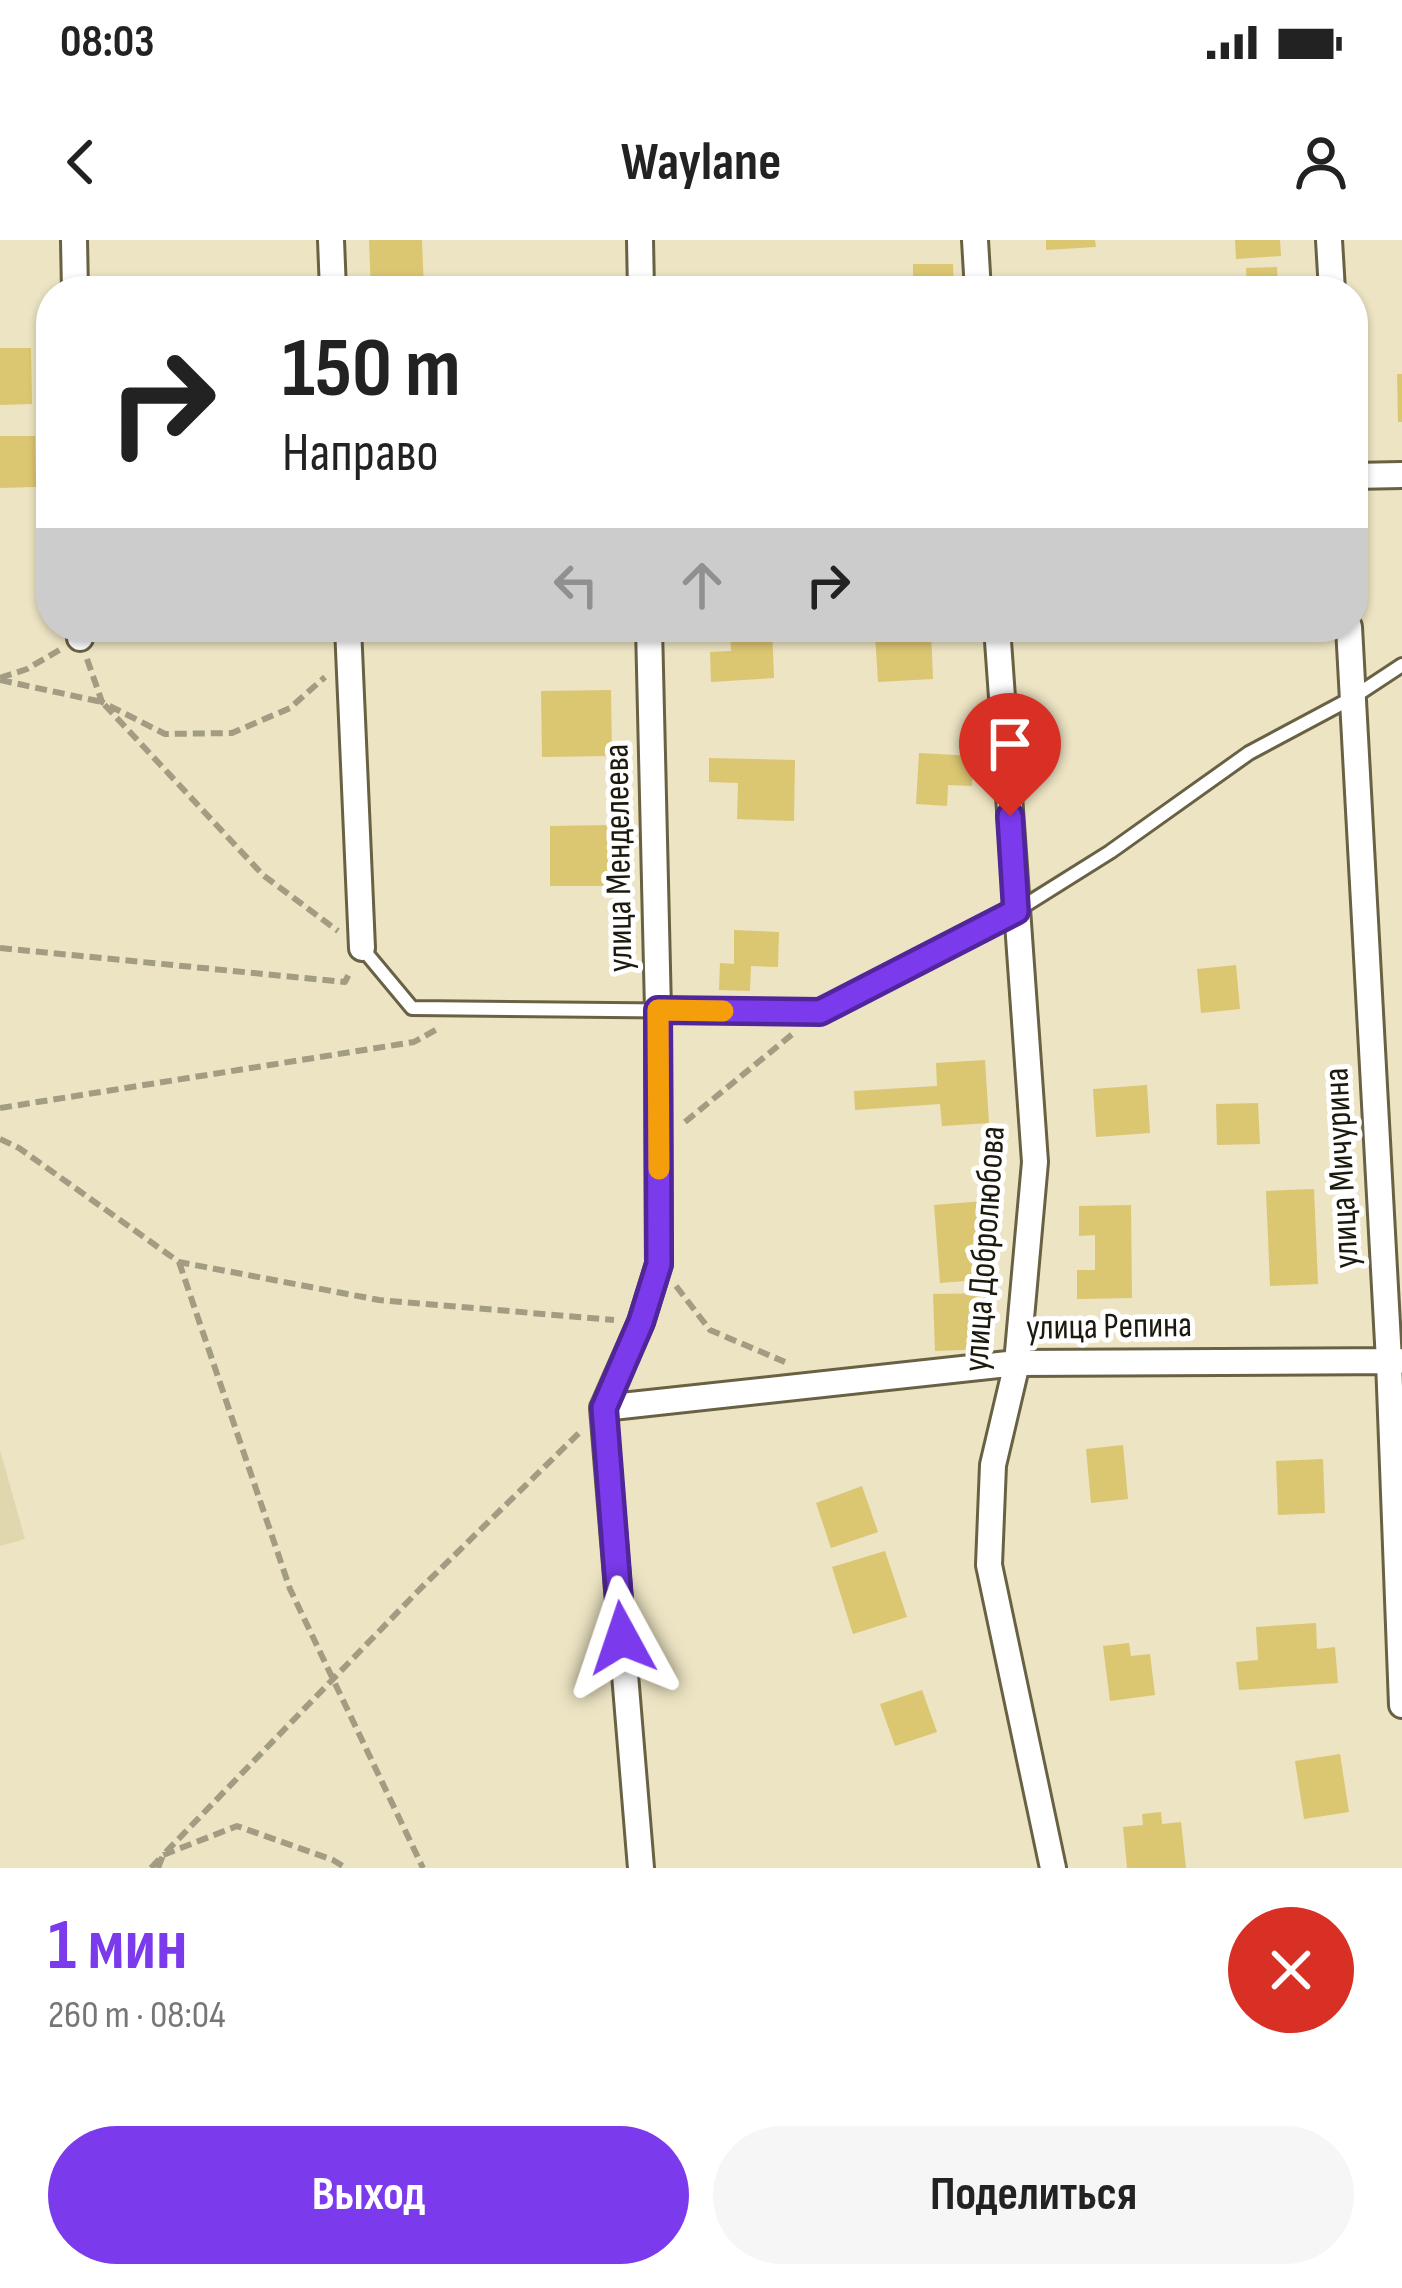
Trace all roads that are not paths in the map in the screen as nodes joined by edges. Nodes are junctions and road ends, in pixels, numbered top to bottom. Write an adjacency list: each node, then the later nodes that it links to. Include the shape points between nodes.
1 (74, 240): 6 (street)
2 (331, 240): 7 (street)
3 (640, 240): 8 (street)
4 (975, 240): 9 (street)
5 (1329, 240): 10 (street)
6 (75, 276)
7 (332, 276)
8 (641, 276)
9 (977, 276)
10 (1331, 276)
11 (1402, 475): 12 (street)
12 (1368, 476)
13 (349, 642): 20 (street)
14 (649, 642): 21 (street, улица Менделеева)
15 (998, 642): 19 (street, улица Добролюбова)
16 (1349, 642): 18 (street, улица Мичурина)
17 (1402, 665): 18 (lane)
18 (1352, 698): 19 (lane, via 1249,753); 22 (street, улица Мичурина)
19 (1016, 911): 21 (lane, via 820,1012); 23 (street, улица Добролюбова, via 1035,1162)
20 (362, 948): 21 (lane, via 412,1008)
21 (658, 1010): 24 (street, улица Менделеева, via 659,1264)
22 (1395, 1361): 23 (street, улица Репина); 25 (street, улица Мичурина)
23 (1017, 1363): 24 (street, улица Репина); 27 (street, улица Добролюбова, via 993,1465 989,1565)
24 (604, 1408): 26 (street, улица Менделеева)
25 (1402, 1705)
26 (641, 1868)
27 (1053, 1868)

